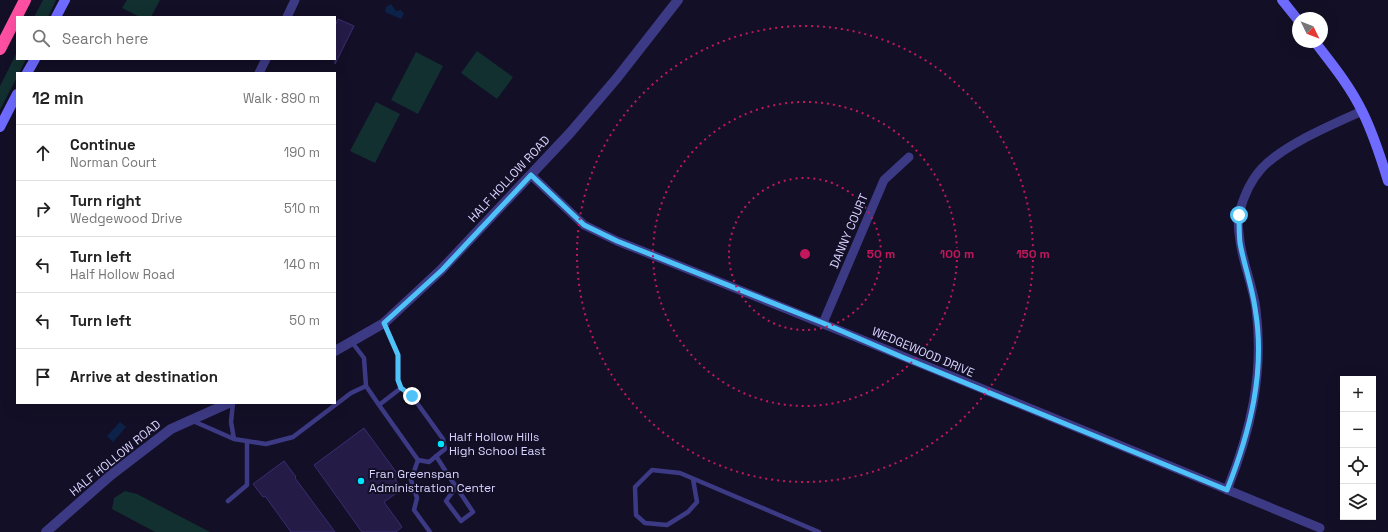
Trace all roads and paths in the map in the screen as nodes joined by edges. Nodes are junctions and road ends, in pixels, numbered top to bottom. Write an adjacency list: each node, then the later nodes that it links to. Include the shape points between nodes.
1 (25, 0): 7 (highway)
2 (65, 0): 8 (main road)
3 (296, 0): 9 (street)
4 (678, 0): 21 (street, HALF HOLLOW ROAD, via 570,134)
5 (1282, 0): 6 (main road)
6 (1292, 12)
7 (17, 16)
8 (57, 16)
9 (288, 16)
10 (16, 18): 12 (highway)
11 (1320, 48): 18 (main road)
12 (0, 49)
13 (34, 60): 15 (main road)
14 (266, 60): 16 (street)
15 (28, 72)
16 (260, 72)
17 (16, 96): 19 (main road)
18 (1362, 111): 22 (main road); 39 (street, via 1281,152 1262,169 1248,190 1241,209 1240,242 1256,308 1259,357 1246,436)
19 (0, 127)
20 (910, 157): 24 (street, DANNY COURT, via 884,180)
21 (531, 175): 23 (street, HALF HOLLOW ROAD, via 442,270); 24 (street, WEDGEWOOD DRIVE, via 584,225 617,241)
22 (1388, 181)
23 (384, 323): 25 (street, HALF HOLLOW ROAD); 28 (lane, via 398,355 398,380)
24 (823, 323): 39 (street, WEDGEWOOD DRIVE)
25 (352, 341): 26 (street, HALF HOLLOW ROAD); 27 (lane, via 364,358)
26 (336, 350)
27 (366, 386): 31 (lane); 34 (lane, via 351,393 293,437 266,444)
28 (401, 388): 31 (lane); 35 (lane, via 412,396 443,439 445,449)
29 (227, 404): 32 (street, HALF HOLLOW ROAD)
30 (233, 404): 33 (lane, via 231,422)
31 (379, 405): 36 (lane)
32 (192, 420): 33 (lane); 42 (street, HALF HOLLOW ROAD, via 171,430 111,475)
33 (234, 439): 34 (lane)
34 (247, 441): 40 (lane, via 247,485)
35 (436, 456): 36 (lane, via 429,462); 38 (lane)
36 (418, 460): 43 (lane, via 411,480 417,498 414,510)
37 (693, 478): 37 (lane, via 680,473 652,470 635,487 636,515 645,523 667,525 688,512 697,502); 44 (lane)
38 (455, 485): 38 (lane, via 446,501 461,521 472,512)
39 (1227, 490): 41 (street, WEDGEWOOD DRIVE)
40 (228, 501)
41 (1320, 528)
42 (46, 532)
43 (430, 532)
44 (819, 532)

